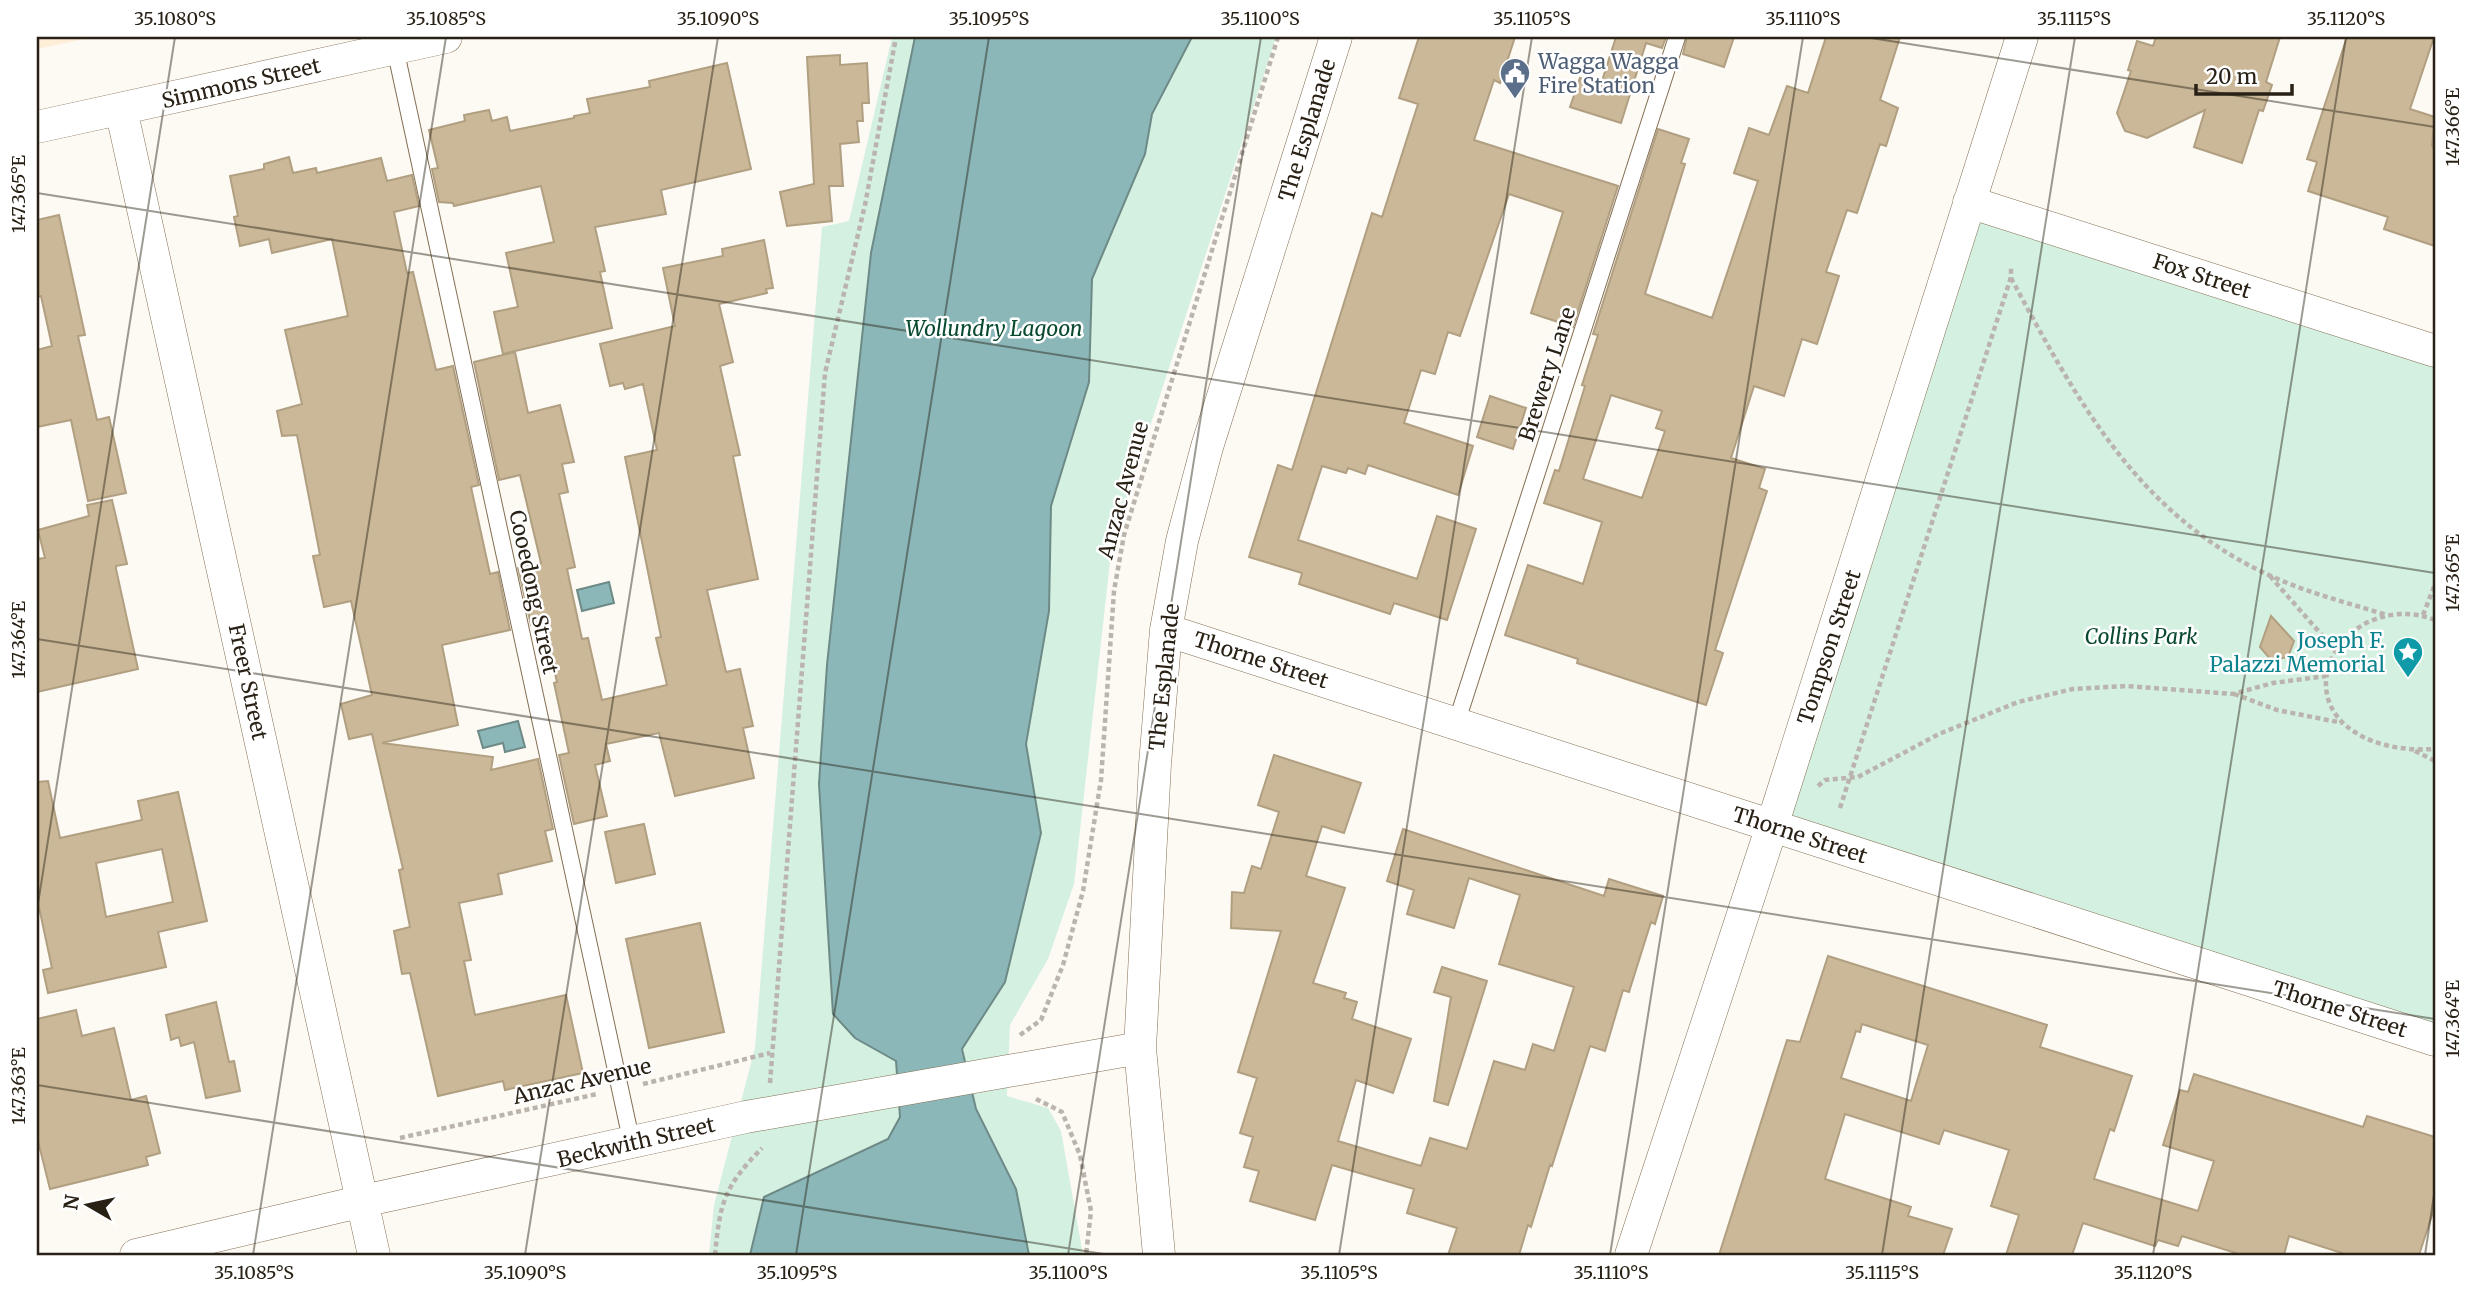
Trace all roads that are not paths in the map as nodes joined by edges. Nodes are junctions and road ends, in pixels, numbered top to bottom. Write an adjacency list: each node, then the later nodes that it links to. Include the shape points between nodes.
1 (446, 37): 5 (street, Simmons Street)
2 (1336, 37): 10 (street, The Esplanade, via 1207,447 1182,541)
3 (1677, 37): 11 (lane, Brewery Lane)
4 (2022, 37): 8 (street, Tompson Street)
5 (395, 48): 6 (street, Simmons Street); 15 (lane, Cooedong Street)
6 (121, 109): 7 (street, Simmons Street); 16 (street, Freer Street)
7 (37, 127)
8 (1969, 202): 9 (street, Fox Street); 12 (street, Tompson Street)
9 (2435, 351)
10 (1166, 630): 11 (street, Thorne Street); 14 (street, The Esplanade)
11 (1456, 724): 12 (street, Thorne Street)
12 (1772, 826): 13 (street, Thorne Street); 20 (street, Tompson Street)
13 (2435, 1040)
14 (1140, 1048): 15 (street, Beckwith Street, via 881,1092); 19 (street, The Esplanade)
15 (632, 1144): 16 (street, Beckwith Street)
16 (363, 1201): 17 (street, Beckwith Street); 18 (street, Freer Street)
17 (136, 1255)
18 (374, 1255)
19 (1159, 1255)
20 (1631, 1255)

